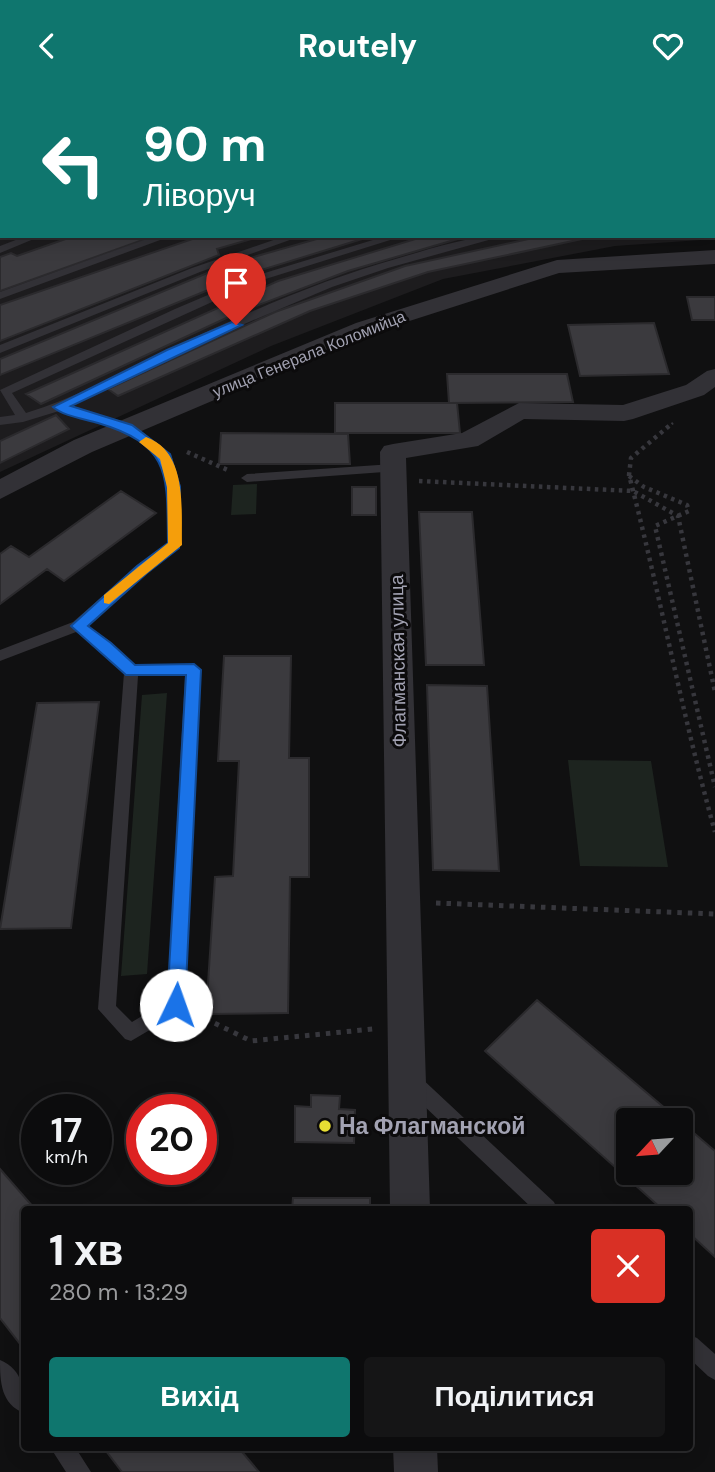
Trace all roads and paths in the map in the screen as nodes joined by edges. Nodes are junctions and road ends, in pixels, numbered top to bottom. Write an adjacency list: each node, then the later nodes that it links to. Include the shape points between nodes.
1 (31, 238): 6 (lane)
2 (160, 238): 8 (lane)
3 (290, 238): 9 (lane, via 195,270)
4 (391, 238): 12 (lane, via 252,280 5,392)
5 (490, 238): 11 (lane, via 383,266 171,352)
6 (0, 250)
7 (715, 257): 15 (street, улица Генерала Коломийца, via 557,267 364,328)
8 (0, 296)
9 (0, 349)
10 (715, 376): 16 (street, via 695,390 624,414 519,411 469,440 393,452)
11 (59, 407): 12 (lane); 15 (lane)
12 (23, 418): 14 (lane)
13 (677, 420): 17 (path, via 631,458)
14 (0, 421)
15 (128, 428): 19 (street, улица Генерала Коломийца); 22 (lane, via 166,457 174,487 175,545)
16 (394, 474): 18 (lane); 20 (path); 28 (street, Флагманская улица)
17 (629, 475): 20 (path); 21 (path, via 644,487 687,505 689,511)
18 (247, 478)
19 (0, 490)
20 (633, 491): 21 (path); 27 (path)
21 (678, 516): 25 (path); 26 (path, via 655,526)
22 (78, 626): 23 (lane); 24 (lane)
23 (0, 656)
24 (131, 671): 30 (lane, via 194,670); 30 (lane, via 107,1009 131,1033)
25 (715, 692)
26 (715, 787)
27 (715, 832)
28 (404, 901): 29 (path); 31 (street, Флагманская улица)
29 (715, 914)
30 (176, 1005): 31 (path, via 251,1041)
31 (405, 1026): 32 (street, Флагманская улица)
32 (407, 1076): 33 (street, Флагманская улица); 34 (lane)
33 (410, 1206)
34 (544, 1206)
35 (693, 1348): 36 (lane)
36 (715, 1369)
37 (0, 1371): 38 (lane)
38 (21, 1398)
39 (64, 1451): 41 (lane)
40 (415, 1451): 42 (street)
41 (80, 1472)
42 (416, 1472)

